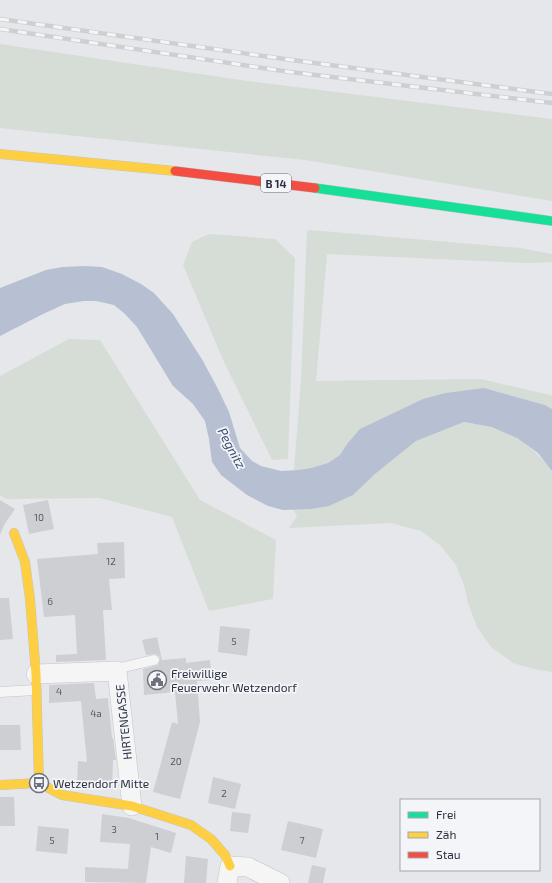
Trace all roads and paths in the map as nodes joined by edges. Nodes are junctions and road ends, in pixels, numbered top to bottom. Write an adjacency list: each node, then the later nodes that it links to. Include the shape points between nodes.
1 (0, 154): 2 (main road, B 14, via 226,177)
2 (552, 221)
3 (14, 533): 6 (main road, via 25,562)
4 (154, 660): 5 (lane)
5 (117, 671): 6 (street, HIRTENGASSE); 10 (street, HIRTENGASSE)
6 (36, 682): 7 (lane); 8 (main road)
7 (0, 692)
8 (39, 783): 9 (main road); 10 (main road, via 62,795)
9 (0, 785)
10 (132, 806): 11 (main road, via 191,825 212,839 225,855)
11 (228, 874): 12 (street, via 248,867)
12 (280, 883)

